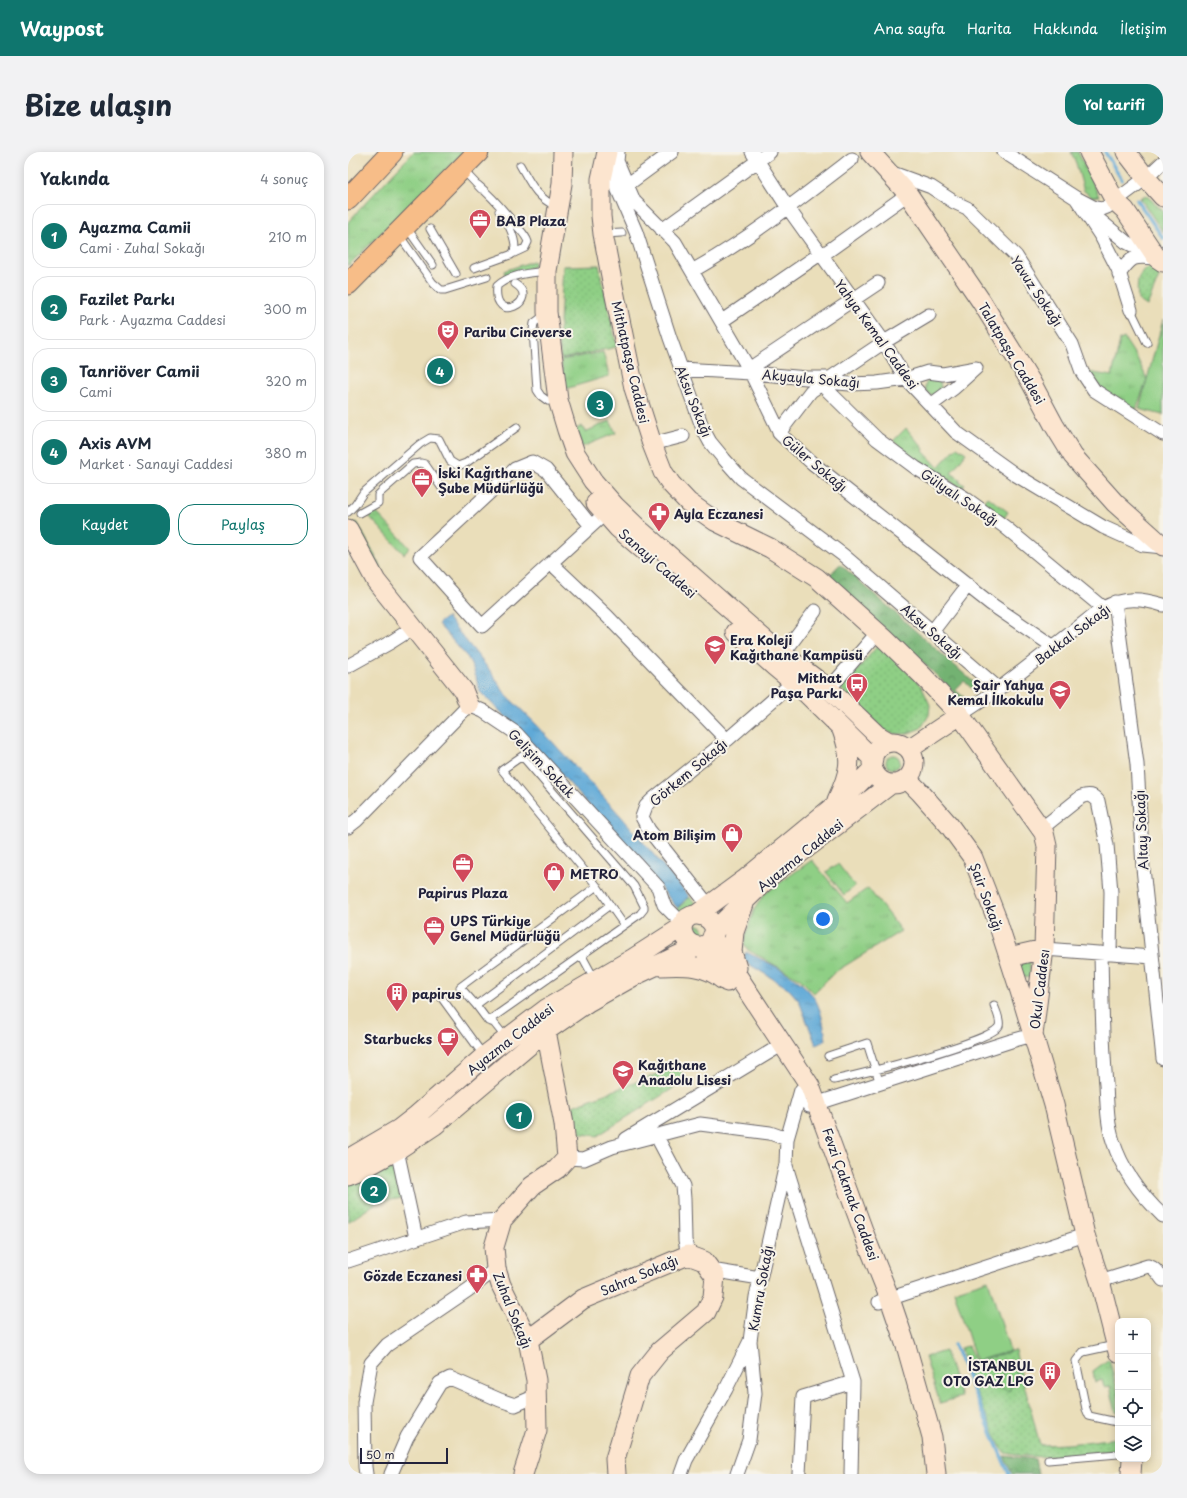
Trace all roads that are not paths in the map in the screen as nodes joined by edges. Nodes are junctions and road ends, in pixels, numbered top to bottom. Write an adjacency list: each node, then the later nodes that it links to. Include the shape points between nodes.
1 (392, 152): 23 (main road)
2 (478, 152): 15 (main road)
3 (563, 152): 25 (main road, Sanayi Caddesi, via 562,184)
4 (672, 152): 19 (street)
5 (770, 152): 11 (street)
6 (870, 152): 16 (main road, Talatpaşa Caddesi)
7 (1004, 152): 22 (street)
8 (1089, 152): 24 (main road)
9 (1126, 152): 17 (main road)
10 (610, 155): 19 (street, Güler Sokağı, via 617,161); 31 (main road, Mithatpaşa Caddesi, via 601,178); 54 (street, Aksu Sokağı, via 611,174 636,232)
11 (754, 156): 26 (street, Yahya Kemal Caddesi); 29 (street)
12 (852, 159): 26 (street)
13 (1163, 162): 17 (street)
14 (520, 165): 25 (lane, via 535,192 546,202)
15 (462, 168): 18 (lane); 28 (main road)
16 (888, 172): 20 (main road, Talatpaşa Caddesi); 61 (street, Yavuz Sokağı, via 931,187 967,208 1016,256 1072,344 1082,372 1094,390)
17 (1146, 178): 21 (main road); 24 (street)
18 (478, 185): 32 (lane, via 502,214); 33 (lane, via 501,206)
19 (627, 185): 29 (street, Güler Sokağı, via 634,201)
20 (908, 194): 35 (street); 69 (main road, Talatpaşa Caddesi, via 982,301 1032,382 1073,456 1115,503)
21 (1163, 197)
22 (1076, 198): 24 (street, via 1102,209); 36 (street, via 1099,221 1126,242); 42 (street, via 1102,238)
23 (348, 199)
24 (1115, 201): 36 (main road)
25 (557, 207): 39 (main road, Sanayi Caddesi)
26 (788, 208): 35 (street, Yahya Kemal Caddesi); 40 (street)
27 (430, 229): 41 (lane)
28 (402, 230): 37 (lane); 43 (lane, via 434,283 441,290); 45 (main road)
29 (662, 230): 40 (street, Güler Sokağı, via 675,242)
30 (622, 233): 31 (lane)
31 (603, 234): 63 (main road, Mithatpaşa Caddesi, via 634,388)
32 (515, 242): 33 (lane, via 522,247); 34 (lane, via 516,247)
33 (528, 242): 34 (lane, via 526,248)
34 (510, 255): 38 (lane)
35 (821, 255): 47 (street, Yahya Kemal Caddesi); 51 (street)
36 (1160, 260): 42 (street, via 1138,257 1130,260)
37 (434, 265)
38 (474, 268)
39 (547, 271): 46 (lane, via 522,274 502,281 497,286 497,300 508,308 514,308 523,300 523,292); 49 (main road, Sanayi Caddesi)
40 (692, 271): 51 (street, Güler Sokağı)
41 (456, 274)
42 (1119, 274): 48 (street)
43 (487, 277)
44 (878, 283): 47 (street)
45 (348, 284)
46 (515, 284)
47 (853, 300): 52 (street, Yahya Kemal Caddesi); 55 (street)
48 (1131, 310): 53 (lane)
49 (548, 312): 67 (main road, Sanayi Caddesi, via 558,400 570,442 584,468); 67 (main road, Sanayi Caddesi, via 542,325 542,336 551,422 567,464)
50 (929, 315): 52 (street)
51 (722, 321): 55 (street, Güler Sokağı)
52 (884, 342): 56 (street, Yahya Kemal Caddesi); 57 (street)
53 (1147, 343)
54 (682, 369): 55 (street, Akyayla Sokağı); 79 (street, Aksu Sokağı, via 710,442 741,478 843,555)
55 (750, 371): 57 (street, Akyayla Sokağı); 60 (street, Güler Sokağı)
56 (906, 379): 57 (street, Akyayla Sokağı, via 850,384); 58 (street, Yahya Kemal Caddesi); 58 (street, Akyayla Sokağı, via 928,372 943,374 976,368)
57 (825, 381): 60 (street, via 811,391); 75 (street, Gülyalı Sokağı, via 877,439 1005,527)
58 (931, 405): 69 (street, Yahya Kemal Caddesi, via 956,432 1016,475 1103,527 1143,545)
59 (517, 427): 65 (lane, via 458,466 450,461 438,439 430,438 363,493)
60 (779, 433): 72 (street, Güler Sokağı, via 811,462)
61 (1163, 434)
62 (683, 436): 63 (street)
63 (652, 444): 78 (main road, Mithatpaşa Caddesi, via 663,472 688,502 715,521 770,548 817,578)
64 (441, 487): 66 (lane, via 426,464 413,464 378,495 378,503)
65 (348, 512)
66 (360, 513)
67 (603, 515): 71 (street); 71 (street, via 532,462 515,469 420,557 482,626); 81 (main road, Sanayi Caddesi, via 668,556); 83 (main road, Sanayi Caddesi)
68 (348, 529): 77 (main road, via 376,581)
69 (1163, 546)
70 (348, 556): 77 (main road, Gelişim Sokak, via 366,584)
71 (551, 563): 89 (street, via 607,616)
72 (968, 585): 79 (street); 80 (street, Güler Sokağı)
73 (1115, 602): 74 (street, Bakkal Sokağı, via 1138,600); 75 (street, Bakkal Sokağı); 106 (street, Altay Sokağı, via 1137,764 1143,868)
74 (1163, 605)
75 (1103, 608): 80 (street, Bakkal Sokağı)
76 (815, 611): 81 (street)
77 (409, 630): 82 (street); 86 (main road, Gelişim Sokak, via 453,693)
78 (878, 632): 84 (street); 87 (main road, Mithatpaşa Caddesi)
79 (932, 632): 85 (street, Aksu Sokağı)
80 (1054, 647): 85 (street, Bakkal Sokağı)
81 (783, 654): 83 (main road, Sanayi Caddesi)
82 (348, 666)
83 (799, 677): 84 (main road, Sanayi Caddesi); 88 (main road, Sanayi Caddesi, via 804,691); 89 (street, Görkem Sokağı)
84 (829, 689): 90 (main road, Sanayi Caddesi, via 877,735)
85 (999, 689): 87 (street, Bakkal Sokağı)
86 (469, 705): 95 (street); 100 (street, Gelişim Sokak, via 483,711 516,733 658,887 664,905)
87 (960, 715): 91 (main road, Bakkal Sokağı); 96 (main road, Okul Caddesı)
88 (840, 727): 92 (main road, Sanayi Caddesi); 94 (main road, via 850,765)
89 (727, 740): 100 (street, Görkem Sokağı, via 653,799 646,806 642,817)
90 (889, 742): 91 (main road, via 904,744); 92 (main road, via 878,748)
91 (909, 749): 93 (main road, via 914,764 911,775)
92 (873, 764): 93 (main road, via 876,776 880,780); 94 (main road, Ayazma Caddesi)
93 (899, 781): 98 (main road, Ayazma Caddesi, via 770,876); 107 (main road, Şair Sokağı, via 920,792 973,858)
94 (835, 805): 100 (main road, Ayazma Caddesi, via 744,880)
95 (348, 827)
96 (1041, 829): 103 (main road, Okul Caddesı, via 1047,846); 104 (street, via 1081,797 1088,794 1098,800 1107,845 1112,892)
97 (598, 886): 99 (lane); 101 (lane, via 502,770 522,756 634,886 644,909); 112 (lane, via 460,987)
98 (746, 899): 102 (main road, Ayazma Caddesi); 110 (main road, via 734,932 732,952)
99 (610, 905): 101 (lane); 112 (lane)
100 (693, 918): 102 (main road, via 706,917 711,921); 102 (main road, via 684,938 688,942); 109 (main road, Ayazma Caddesi)
101 (624, 925): 105 (lane)
102 (706, 940): 108 (main road, Ayazma Caddesi); 110 (main road, Fevzi Çakmak Caddesi, via 709,956)
103 (1044, 949): 104 (street); 107 (main road); 116 (main road, Okul Caddesı)
104 (1105, 953): 106 (street); 136 (street, via 1103,1051 1110,1130 1127,1173)
105 (582, 956): 109 (lane); 114 (lane)
106 (1152, 957): 122 (street, Altay Sokağı)
107 (1009, 958): 116 (main road, Şair Sokağı)
108 (654, 966): 110 (main road, via 694,966 709,970); 115 (main road, Ayazma Caddesi, via 588,1002)
109 (595, 980): 115 (main road, Ayazma Caddesi)
110 (736, 984): 118 (main road, Fevzi Çakmak Caddesi)
111 (441, 997): 120 (lane)
112 (476, 1005): 114 (lane)
113 (994, 1005): 119 (lane, via 999,1021 996,1030)
114 (488, 1021): 117 (lane, via 494,1023)
115 (540, 1024): 117 (main road, Ayazma Caddesi); 127 (main road, Ayazma Caddesi); 132 (main road, via 564,1124)
116 (1033, 1035): 119 (street); 138 (main road, Okul Caddesı, via 1054,1105)
117 (506, 1038): 120 (main road, Ayazma Caddesi)
118 (778, 1046): 126 (main road, Fevzi Çakmak Caddesi); 130 (street)
119 (948, 1055): 123 (lane); 125 (street)
120 (484, 1056): 127 (main road, via 489,1062 488,1067 467,1087); 133 (main road, Ayazma Caddesi, via 400,1129)
121 (828, 1056): 123 (lane, via 868,1043)
122 (1163, 1060)
123 (876, 1070): 124 (lane); 125 (lane)
124 (834, 1080)
125 (880, 1084): 126 (street)
126 (809, 1100): 129 (street, Kumru Sokağı); 147 (main road, Fevzi Çakmak Caddesi)
127 (462, 1101): 131 (main road, Ayazma Caddesi, via 435,1125)
128 (656, 1135): 129 (street, via 700,1124 770,1133); 130 (street); 140 (street, via 683,1186)
129 (787, 1139): 134 (street, Kumru Sokağı)
130 (612, 1147): 132 (street, via 584,1159)
131 (397, 1150): 135 (main road, Ayazma Caddesi); 139 (street)
132 (567, 1158): 137 (main road, Zuhal Sokağı, via 557,1169 532,1186)
133 (348, 1159)
134 (786, 1164): 144 (street, Kumru Sokağı); 152 (street)
135 (348, 1175)
136 (1163, 1216)
137 (502, 1220): 139 (street, via 466,1222); 142 (main road, Zuhal Sokağı, via 494,1247)
138 (1086, 1235): 146 (main road, Okul Caddesı); 147 (street)
139 (416, 1238): 141 (street)
140 (688, 1255): 143 (main road, Sahra Sokağı, via 704,1260); 148 (main road, Sahra Sokağı, via 583,1299)
141 (348, 1261)
142 (496, 1269): 148 (main road, Zuhal Sokağı); 158 (street, via 387,1345 371,1362 364,1402)
143 (711, 1270): 144 (street); 161 (main road, via 715,1276 713,1297 706,1312 660,1351 640,1376 615,1459)
144 (760, 1278): 150 (street, Kumru Sokağı)
145 (1163, 1280): 146 (street, via 1153,1267 1148,1266)
146 (1100, 1281): 149 (main road, Okul Caddesı)
147 (885, 1300): 166 (main road, Fevzi Çakmak Caddesi, via 918,1413); 167 (main road, Fevzi Çakmak Caddesi, via 907,1349 932,1437)
148 (528, 1340): 153 (main road, Zuhal Sokağı, via 536,1380)
149 (1115, 1340)
150 (750, 1341): 162 (street, Kumru Sokağı, via 686,1460); 163 (street, via 755,1393 749,1440)
151 (1115, 1348): 154 (lane, via 1083,1352 1076,1361 1089,1416)
152 (853, 1382): 164 (street, via 803,1398); 165 (street)
153 (536, 1396): 159 (street, via 515,1405 450,1378 440,1383 407,1438); 160 (main road, Zuhal Sokağı, via 537,1430)
154 (1115, 1422)
155 (1115, 1454): 156 (lane)
156 (1048, 1460)
157 (1132, 1462): 168 (main road)
158 (366, 1474)
159 (391, 1474)
160 (523, 1474)
161 (616, 1474)
162 (681, 1474)
163 (737, 1474)
164 (799, 1474)
165 (851, 1474)
166 (929, 1474)
167 (936, 1474)
168 (1131, 1474)

